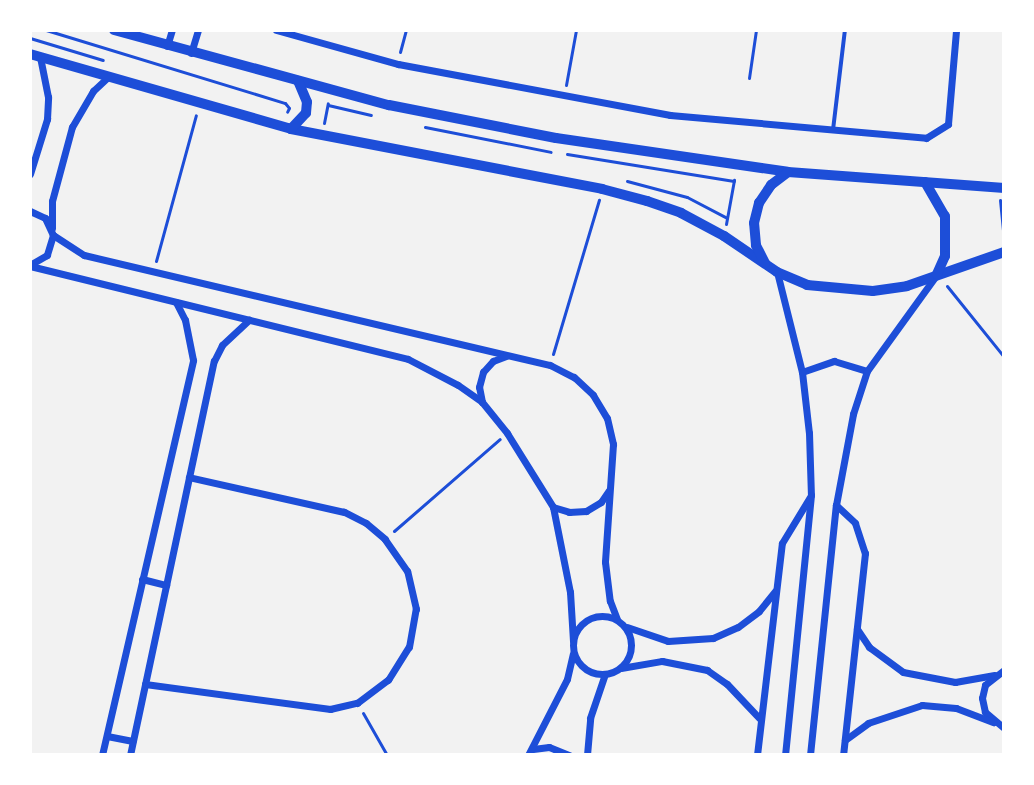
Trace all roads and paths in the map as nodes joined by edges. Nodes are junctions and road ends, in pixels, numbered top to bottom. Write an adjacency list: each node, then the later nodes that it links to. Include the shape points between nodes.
1 (46, 30): 23 (path, via 288,105 288,112)
2 (114, 30): 12 (main road)
3 (172, 30): 12 (street)
4 (198, 30): 13 (street)
5 (276, 30): 16 (street)
6 (406, 30): 16 (path)
7 (576, 30): 21 (path)
8 (756, 30): 18 (path)
9 (845, 30): 25 (lane)
10 (956, 30): 25 (street, via 948,124 942,130 926,138)
11 (30, 38): 15 (path)
12 (167, 46): 13 (main road)
13 (191, 53): 19 (main road)
14 (35, 56): 17 (main road); 29 (street, via 48,97 47,119)
15 (116, 64)
16 (398, 64): 21 (street)
17 (107, 78): 22 (main road); 35 (street, via 72,127 52,201)
18 (749, 78)
19 (298, 81): 20 (main road); 24 (main road, via 306,113)
20 (331, 90): 26 (path); 27 (main road, via 556,138)
21 (564, 96): 25 (street, via 670,115)
22 (199, 104): 24 (main road); 42 (path)
23 (279, 112)
24 (291, 129): 26 (main road)
25 (833, 130)
26 (322, 135): 32 (main road)
27 (737, 164): 28 (main road); 36 (path)
28 (788, 172): 30 (main road); 39 (main road, via 765,194 754,223)
29 (30, 174)
30 (925, 182): 31 (main road); 43 (main road, via 945,216 948,236)
31 (1002, 188): 33 (path)
32 (602, 189): 36 (main road, via 681,213); 48 (path)
33 (1002, 208): 37 (path)
34 (30, 211): 35 (street, via 45,218)
35 (52, 232): 40 (street, via 47,255); 42 (street, via 84,255)
36 (724, 236): 39 (main road)
37 (1004, 241)
38 (1004, 252): 43 (main road)
39 (765, 264): 41 (main road)
40 (30, 265): 44 (street)
41 (777, 272): 43 (main road, via 807,285 873,291); 50 (street)
42 (153, 273): 46 (street)
43 (937, 274): 47 (path); 49 (street)
44 (176, 302): 45 (street); 59 (street, via 193,360)
45 (249, 320): 51 (street, via 408,359); 53 (street, via 222,345 214,361)
46 (508, 355): 48 (street); 51 (street, via 483,372)
47 (1004, 357)
48 (550, 365): 54 (street, via 583,386 607,418 613,444)
49 (867, 371): 50 (street, via 834,361); 56 (street, via 842,459)
50 (802, 372): 55 (street)
51 (482, 402): 52 (street)
52 (507, 433): 57 (street); 58 (path)
53 (189, 477): 58 (street, via 344,512); 60 (street)
54 (610, 488): 57 (street, via 586,511); 62 (street, via 606,582)
55 (811, 495): 61 (street, via 782,543); 86 (street)
56 (836, 505): 64 (street, via 855,523 865,553); 87 (street)
57 (553, 507): 65 (street, via 570,592)
58 (385, 539): 72 (street, via 407,571 416,609 409,647 388,680)
59 (142, 579): 60 (street); 76 (street)
60 (166, 585): 71 (street)
61 (776, 590): 63 (street, via 759,611 713,638 668,641); 73 (street)
62 (617, 619): 63 (street); 65 (street, via 594,616 576,630)
63 (625, 626): 68 (street, via 631,645)
64 (857, 629): 70 (street, via 869,647 903,672 955,682); 77 (street)
65 (573, 641): 66 (street)
66 (574, 652): 69 (street, via 585,669); 79 (street, via 567,679)
67 (1004, 670): 70 (street)
68 (615, 671): 69 (street); 73 (street, via 662,661 707,670)
69 (605, 674): 84 (street, via 590,718)
70 (994, 675): 74 (street, via 982,698)
71 (145, 684): 72 (street, via 303,708); 78 (street)
72 (357, 703): 82 (path)
73 (759, 718): 85 (street)
74 (993, 722): 75 (street); 77 (street, via 956,708 922,705 881,717)
75 (1004, 728)
76 (107, 736): 78 (street); 80 (street)
77 (845, 740): 88 (street)
78 (133, 741): 81 (street)
79 (531, 752): 83 (street, via 549,747)
80 (102, 755)
81 (130, 755)
82 (387, 755)
83 (569, 755)
84 (587, 755)
85 (757, 755)
86 (785, 755)
87 (810, 755)
88 (843, 755)

